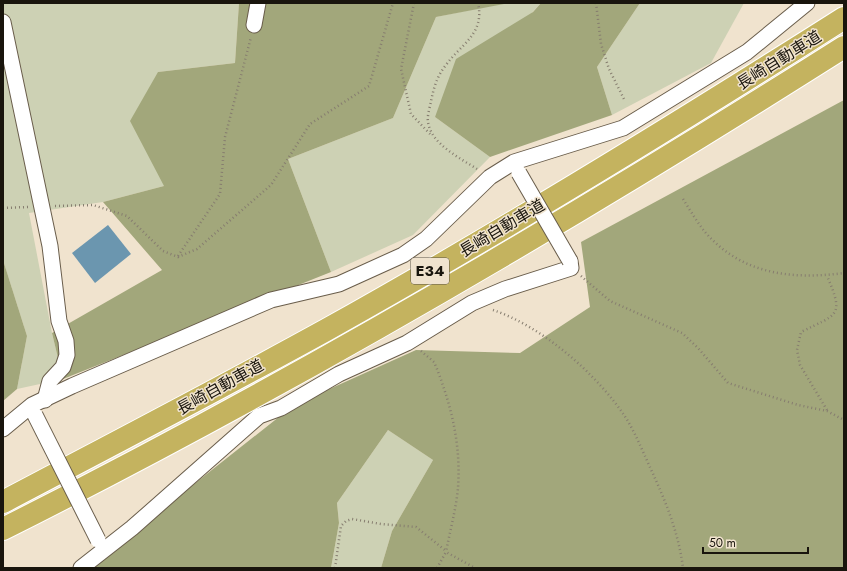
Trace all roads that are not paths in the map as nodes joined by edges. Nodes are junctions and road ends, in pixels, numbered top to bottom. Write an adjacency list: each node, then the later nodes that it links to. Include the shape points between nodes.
1 (258, 3): 5 (street)
2 (807, 3): 7 (street, via 747,52 623,128)
3 (844, 18): 10 (highway, 長崎自動車道 / E34, via 730,91 455,256 212,392)
4 (3, 22): 8 (street, via 50,246 59,321 66,341 67,355 62,367 50,381)
5 (254, 25)
6 (844, 47): 11 (highway, 長崎自動車道 / E34, via 736,116 467,277 184,435)
7 (516, 167): 8 (street, via 490,177 426,239 403,255 339,284 271,300 72,386); 12 (street, bridge, via 571,264 472,303 407,343 339,374 282,408 259,416)
8 (37, 407): 9 (street); 12 (street, bridge)
9 (3, 429)
10 (3, 502)
11 (3, 529)
12 (102, 545): 13 (street)
13 (81, 568)

